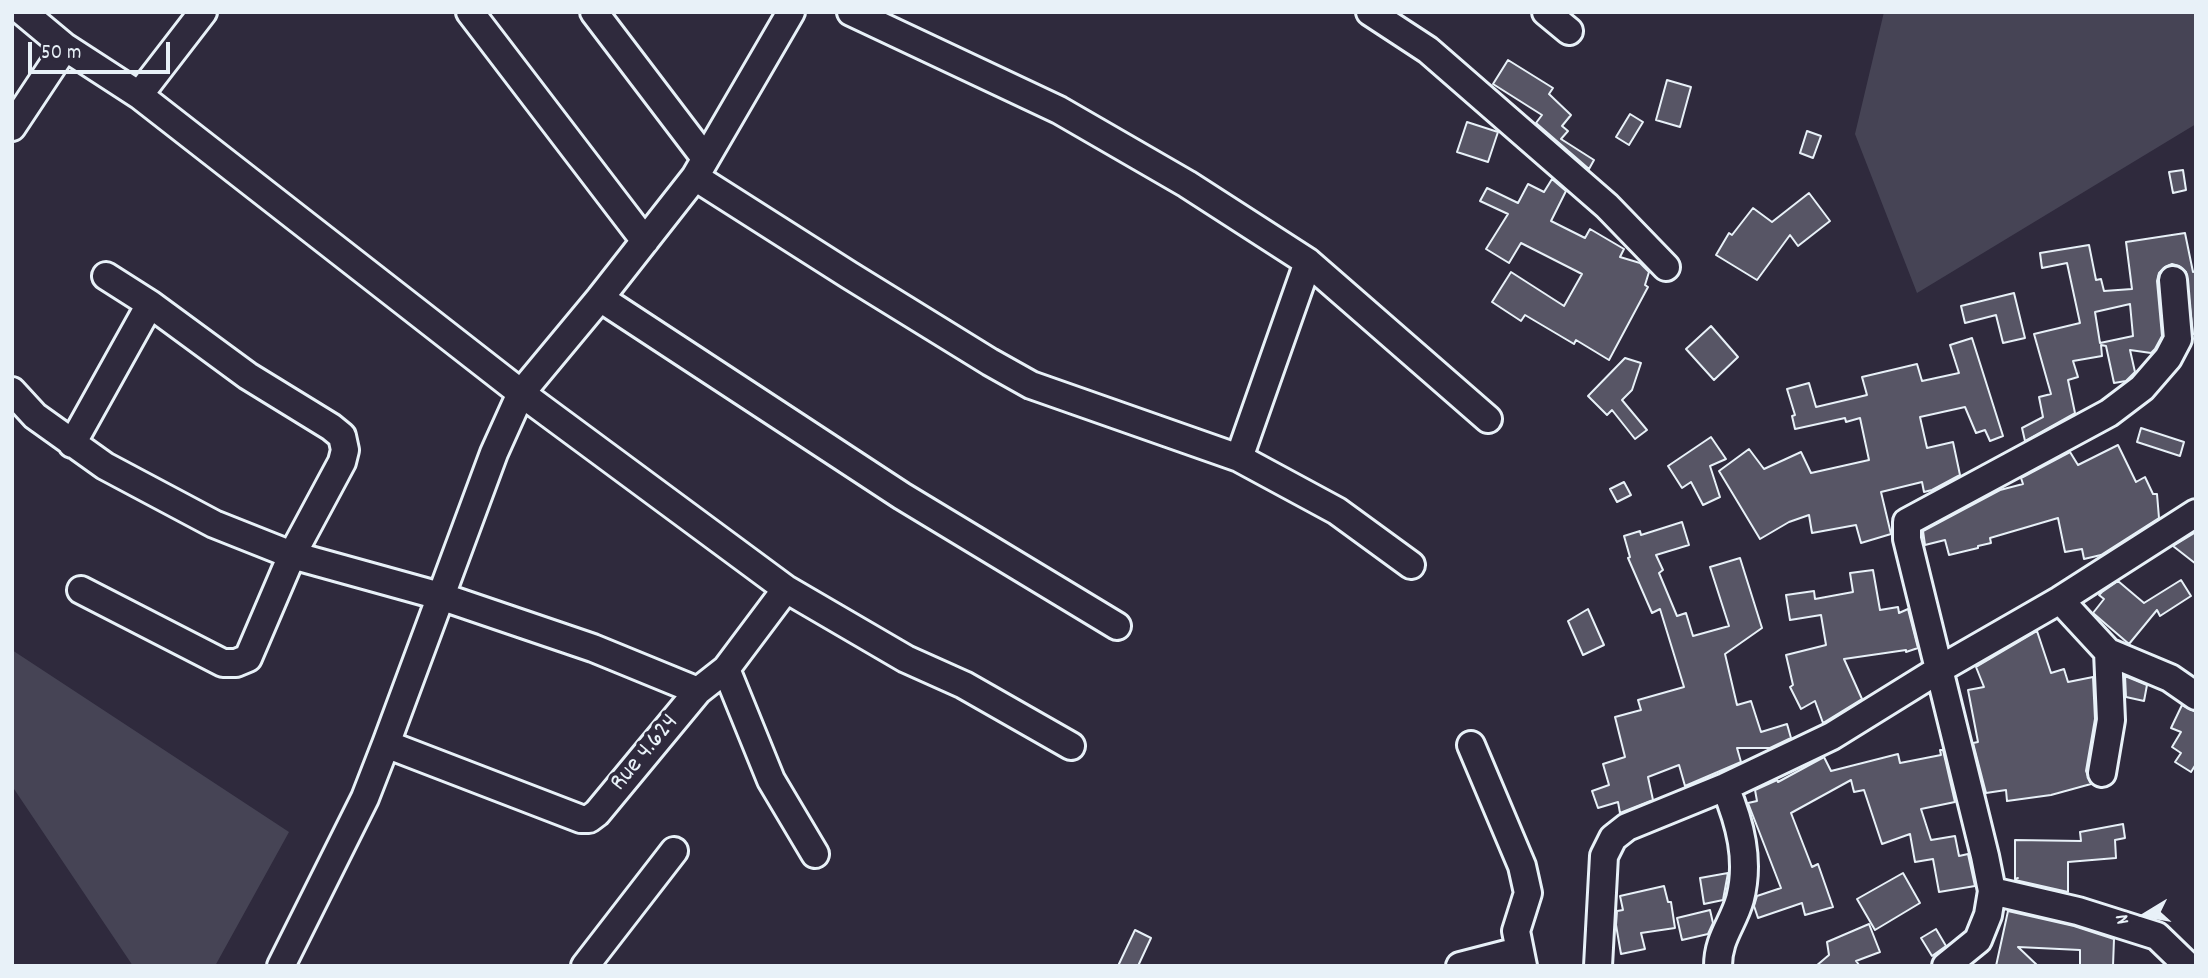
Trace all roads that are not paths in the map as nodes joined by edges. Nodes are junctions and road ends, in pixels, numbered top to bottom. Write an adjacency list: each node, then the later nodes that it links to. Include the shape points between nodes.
1 (23, 12): 10 (street)
2 (203, 12): 11 (street)
3 (470, 12): 14 (street)
4 (594, 12): 13 (street)
5 (791, 12): 13 (street)
6 (851, 12): 15 (street, via 1059,110 1187,184)
7 (1370, 12): 16 (street, via 1428,50 1607,206)
8 (1546, 12): 9 (street)
9 (1569, 31)
10 (65, 47): 11 (street); 12 (street)
11 (139, 95): 23 (street)
12 (14, 119)
13 (700, 167): 14 (street); 26 (street, via 943,333 1031,385)
14 (645, 241): 19 (street)
15 (1308, 262): 24 (street); 26 (street)
16 (1666, 267)
17 (106, 276): 20 (street)
18 (2173, 280): 21 (street)
19 (600, 298): 23 (street); 34 (street, via 902,496)
20 (150, 304): 25 (street); 28 (street, via 248,376 342,436 342,462)
21 (2187, 339): 37 (street, via 2142,388 2109,413 1908,522 1907,539)
22 (12, 391): 25 (street, via 35,416)
23 (521, 393): 30 (street); 32 (street)
24 (1488, 419)
25 (72, 444): 28 (street, via 214,524)
26 (1239, 458): 29 (street, via 1337,512)
27 (2196, 513): 33 (street)
28 (292, 555): 31 (street, via 248,658 236,663 223,663); 32 (street)
29 (1411, 565)
30 (786, 589): 36 (street, Rue 4.624); 42 (street)
31 (81, 590)
32 (440, 596): 38 (street, via 593,648); 40 (street)
33 (2060, 600): 35 (street); 37 (street)
34 (1117, 626)
35 (2108, 652): 39 (street, via 2170,678); 43 (street, via 2111,720)
36 (726, 668): 38 (street, Rue 4.624); 46 (street, via 771,780)
37 (1940, 669): 44 (street, via 1832,736); 47 (street)
38 (698, 691): 40 (street, Rue 4.624, via 589,819)
39 (2196, 696)
40 (386, 744): 49 (street, via 365,798)
41 (1471, 745): 48 (street, via 1522,866 1528,893 1516,932)
42 (1071, 747)
43 (2102, 773)
44 (1725, 787): 52 (street, via 1626,827 1613,838 1604,856); 53 (street, via 1737,816 1745,860 1740,900 1718,950)
45 (674, 851): 50 (street)
46 (815, 853)
47 (1992, 891): 54 (street, via 1978,940); 55 (street, via 2157,936)
48 (1521, 958): 51 (street)
49 (281, 966)
50 (585, 966)
51 (1460, 966)
52 (1598, 966)
53 (1718, 966)
54 (1946, 966)
55 (2188, 966)

